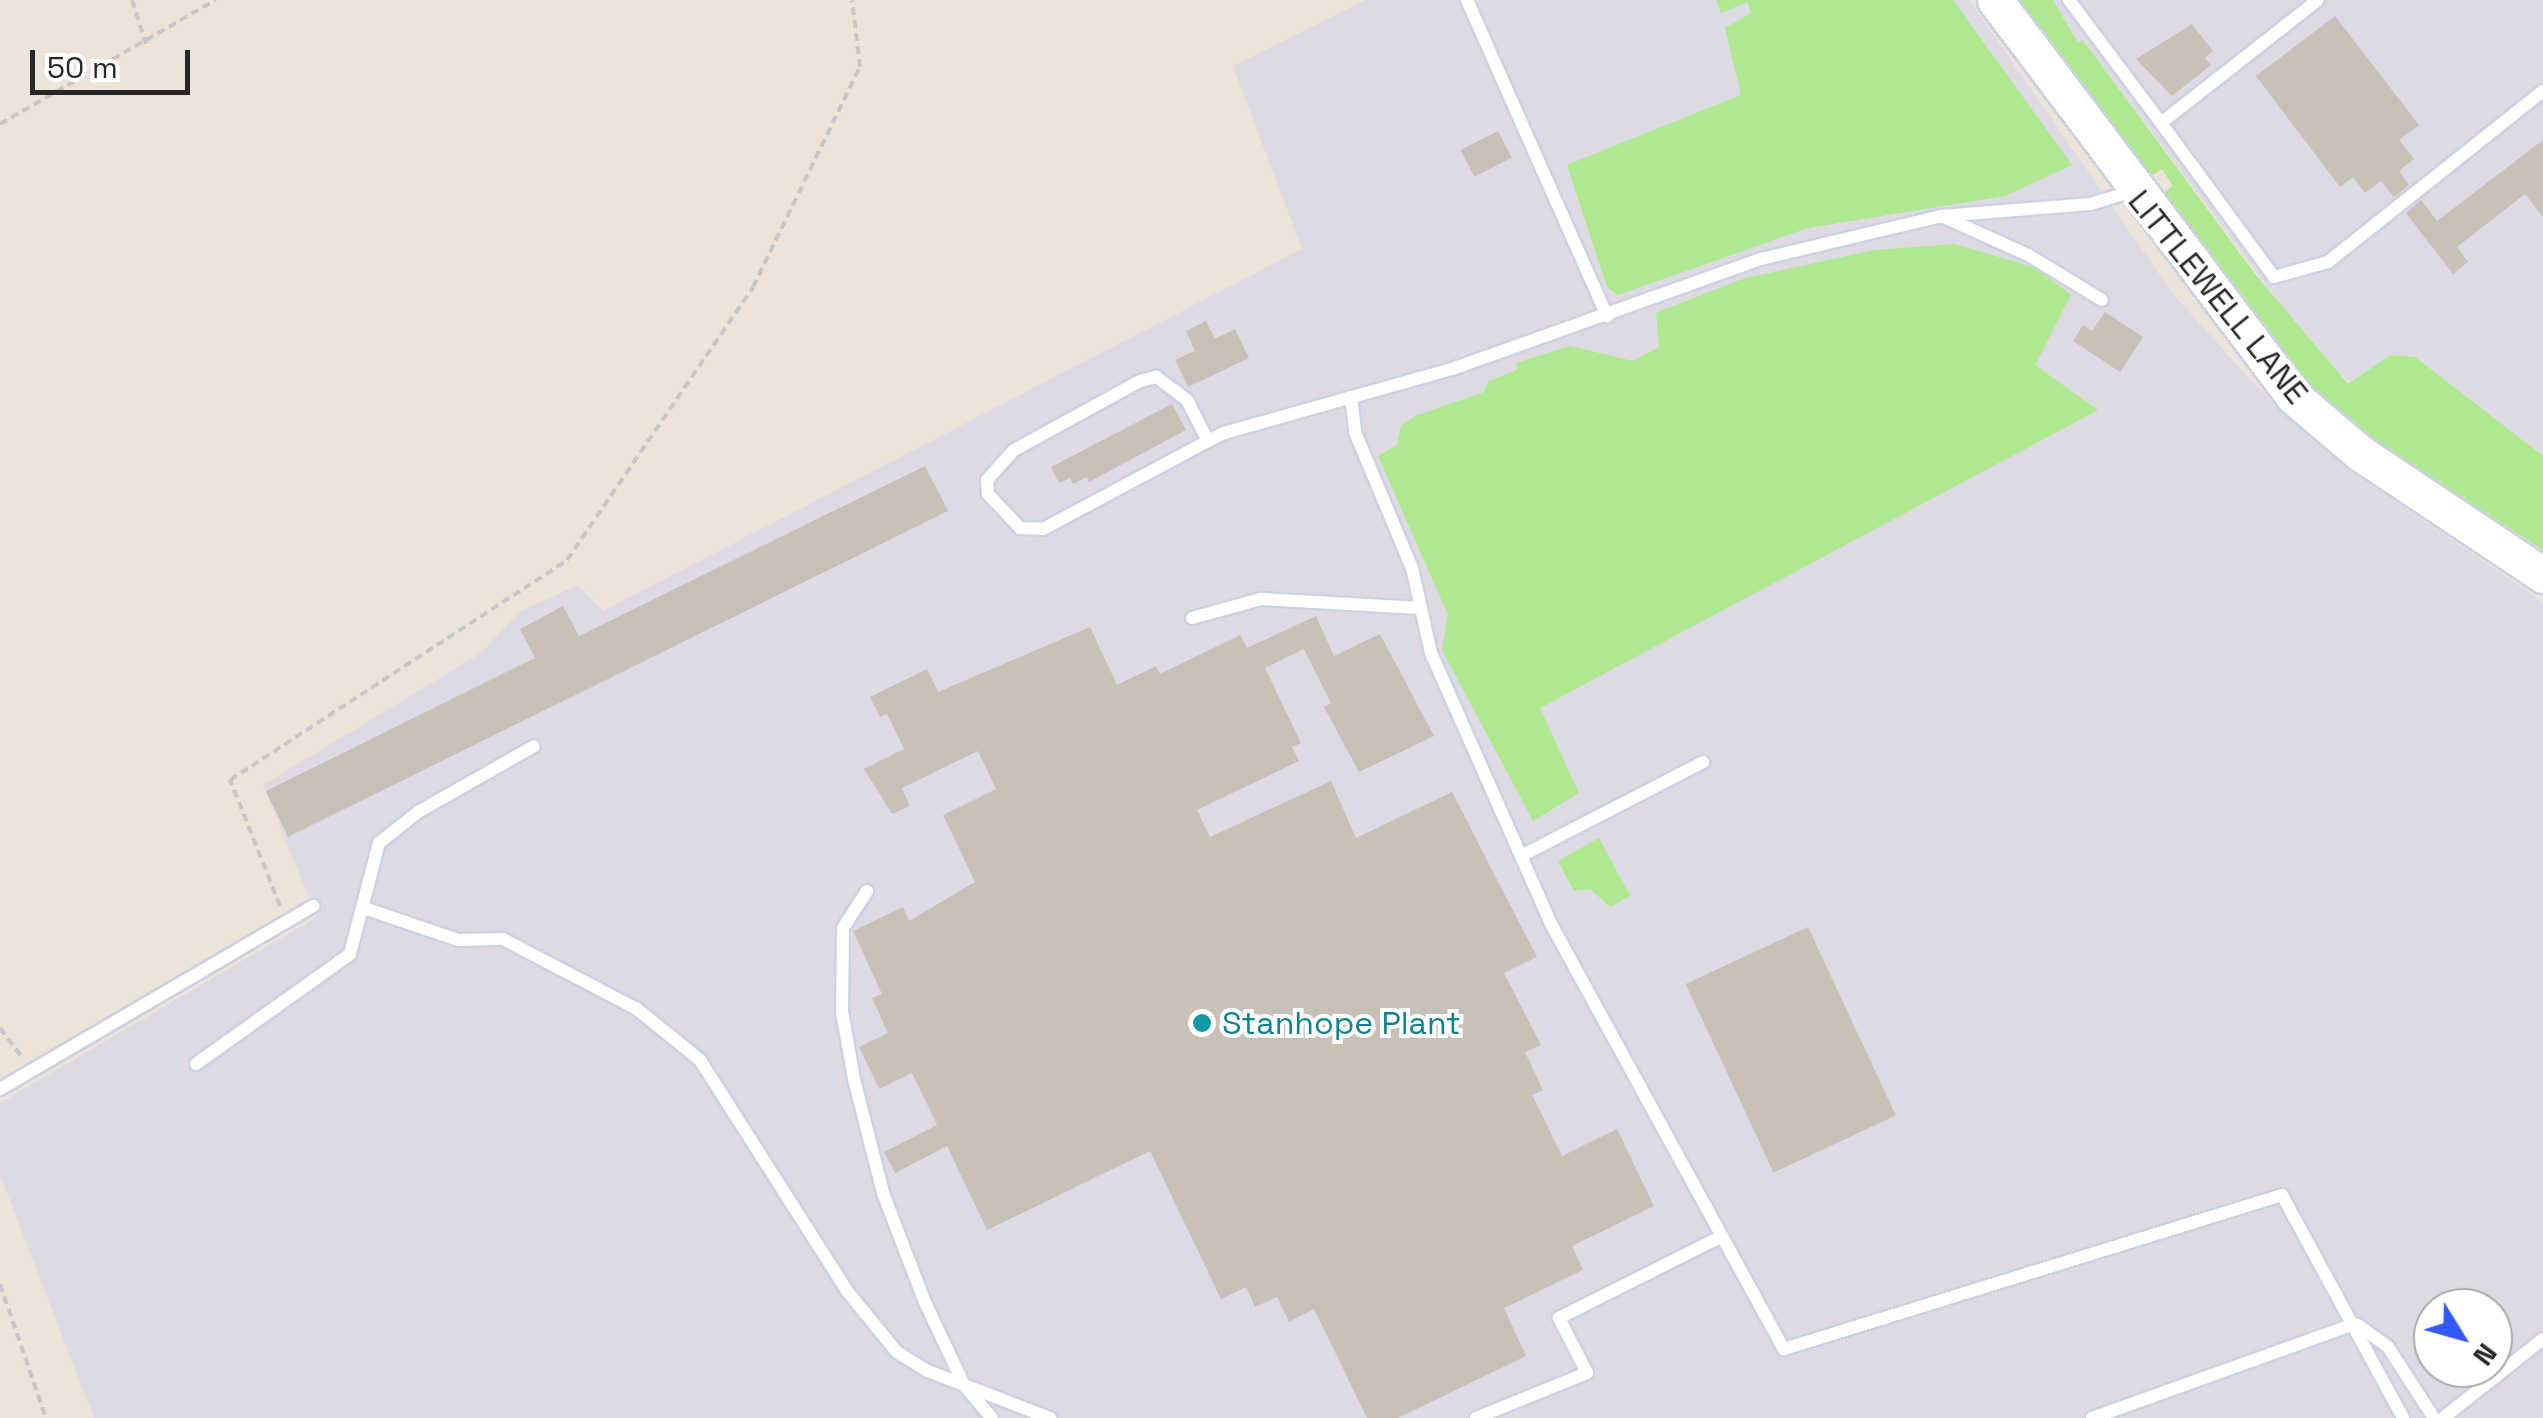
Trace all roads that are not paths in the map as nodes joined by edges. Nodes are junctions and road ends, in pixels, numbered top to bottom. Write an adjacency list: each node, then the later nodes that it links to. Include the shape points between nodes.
1 (1467, 0): 10 (lane)
2 (1994, 0): 7 (street, LITTLEWELL LANE)
3 (2069, 0): 6 (lane)
4 (2318, 0): 6 (lane)
5 (2543, 91): 6 (lane, via 2328,262 2274,277)
6 (2161, 123)
7 (2133, 190): 8 (lane, via 2091,204); 13 (street, LITTLEWELL LANE, via 2264,363 2318,420)
8 (1942, 216): 9 (lane, via 2030,256); 10 (lane, via 1762,260)
9 (2102, 300)
10 (1607, 316): 11 (lane)
11 (1350, 398): 12 (lane); 14 (lane, via 1355,432 1412,568)
12 (1208, 442): 12 (lane, via 1187,400 1156,377 1014,450 988,480 988,494 1020,528 1042,529)
13 (2543, 574)
14 (1421, 608): 15 (lane, via 1261,599); 18 (lane, via 1431,653)
15 (1192, 618)
16 (534, 746): 21 (lane, via 418,812 378,844)
17 (1704, 762): 18 (lane)
18 (1521, 856): 24 (lane, via 1551,924)
19 (867, 891): 27 (lane, via 843,928 842,1012 854,1079 883,1192)
20 (314, 906): 23 (lane)
21 (364, 908): 22 (lane, via 350,954); 27 (lane, via 458,940 503,938 650,1019 700,1060 848,1291 898,1352)
22 (196, 1064)
23 (0, 1089)
24 (1722, 1236): 25 (lane, via 1784,1349 2282,1195); 30 (lane, via 1559,1318 1587,1373)
25 (2356, 1324): 31 (lane); 32 (lane, via 2374,1373); 33 (lane, via 2388,1347)
26 (2543, 1340): 34 (lane)
27 (964, 1386): 28 (lane); 29 (lane)
28 (992, 1418)
29 (1050, 1418)
30 (1476, 1418)
31 (2092, 1418)
32 (2403, 1418)
33 (2434, 1418)
34 (2443, 1418)

